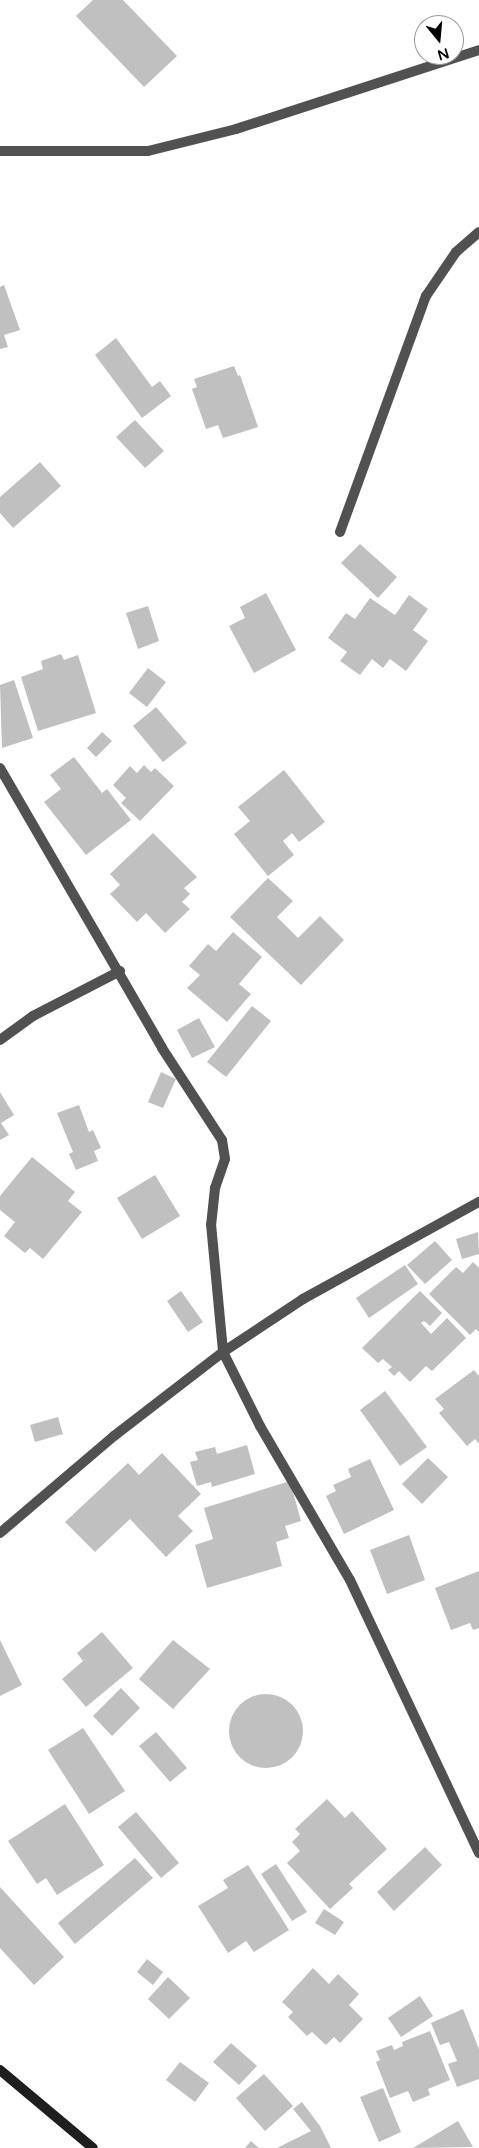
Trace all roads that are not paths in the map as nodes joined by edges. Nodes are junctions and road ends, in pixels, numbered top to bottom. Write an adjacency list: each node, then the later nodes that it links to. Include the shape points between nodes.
1 (479, 50): 2 (street, via 236,129 148,152)
2 (0, 151)
3 (479, 232): 4 (street, via 456,252 426,296)
4 (340, 532)
5 (0, 768): 6 (street)
6 (120, 971): 7 (street, via 33,1016); 9 (street, via 162,1048 222,1140 224,1159 215,1188 211,1224)
7 (0, 1040)
8 (479, 1202): 9 (street, via 303,1299)
9 (223, 1352): 10 (street, via 114,1436); 11 (street, via 260,1426 350,1580)
10 (0, 1533)
11 (479, 1853)
12 (0, 2070): 13 (main road)
13 (93, 2148)

